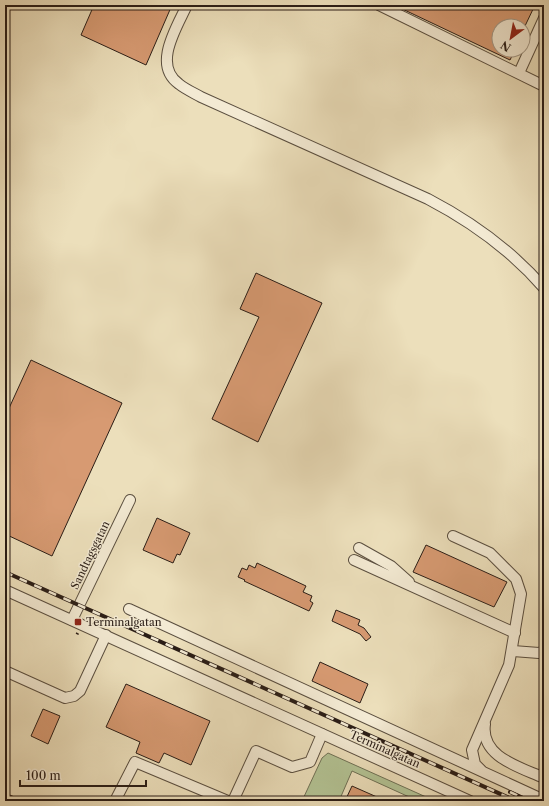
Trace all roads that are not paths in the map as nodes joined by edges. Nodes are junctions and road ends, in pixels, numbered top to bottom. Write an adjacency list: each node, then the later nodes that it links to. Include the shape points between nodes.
1 (187, 5): 6 (street, via 166,56 168,70 178,84 428,199 459,216 504,248)
2 (379, 5): 4 (street)
3 (544, 18): 4 (street)
4 (519, 73): 5 (street)
5 (544, 86)
6 (544, 288)
7 (130, 500): 14 (street, Sandtagsgatan)
8 (453, 536): 15 (street, via 490,553 516,579 521,594)
9 (359, 548): 12 (street, via 391,566 411,584)
10 (354, 560): 12 (street)
11 (5, 590): 14 (street, Terminalgatan)
12 (445, 603): 15 (street)
13 (129, 609): 22 (street)
14 (72, 620): 16 (street, Terminalgatan)
15 (515, 633): 17 (street)
16 (106, 635): 19 (street, via 80,691 74,696 66,698); 21 (street, Terminalgatan)
17 (513, 651): 18 (street, via 539,654); 20 (street)
18 (544, 651)
19 (5, 671)
20 (485, 719): 22 (street, via 472,750 475,764); 23 (street, via 486,740 492,751 502,759)
21 (322, 734): 27 (street, via 310,762 292,767 256,751); 28 (street, Terminalgatan)
22 (482, 771): 24 (street)
23 (544, 778)
24 (544, 800)
25 (115, 801): 26 (street, via 135,762)
26 (228, 801)
27 (233, 801)
28 (470, 801)

